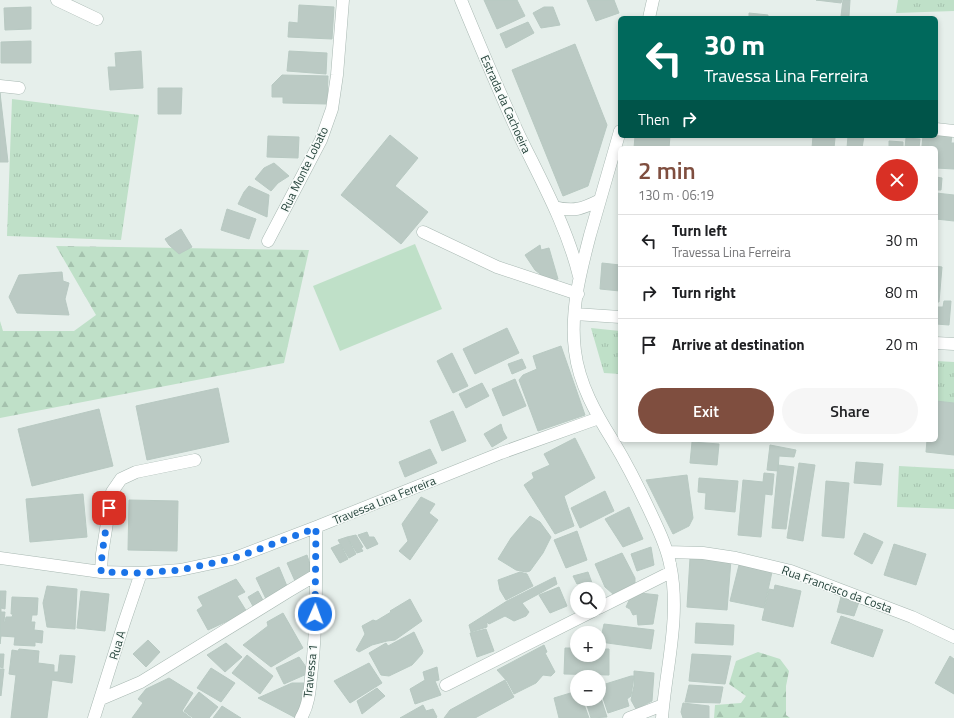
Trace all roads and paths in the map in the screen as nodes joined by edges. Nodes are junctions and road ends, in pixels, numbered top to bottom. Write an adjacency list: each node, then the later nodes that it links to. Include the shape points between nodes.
1 (57, 0): 7 (street)
2 (343, 0): 16 (street, Rua Monte Lobato, via 332,109 321,140)
3 (461, 0): 14 (street, Estrada da Cachoeira, via 495,83)
4 (644, 0): 6 (street)
5 (653, 0): 6 (street)
6 (650, 16)
7 (97, 19)
8 (0, 86): 9 (street)
9 (18, 88)
10 (938, 129): 11 (street)
11 (954, 131)
12 (618, 138): 13 (street)
13 (600, 200): 14 (street, via 581,209 566,210); 17 (street)
14 (554, 207): 17 (street, Estrada da Cachoeira, via 571,248)
15 (423, 232): 18 (street, via 497,267)
16 (268, 241)
17 (579, 278): 18 (street)
18 (578, 294): 19 (street)
19 (575, 314): 20 (street); 23 (street, via 575,352 586,391)
20 (618, 318)
21 (938, 343): 22 (street)
22 (954, 344)
23 (599, 418): 25 (street, Travessa Lina Ferreira, via 501,453); 26 (street, via 642,493)
24 (195, 460): 28 (street, via 136,472 121,479 112,492)
25 (316, 528): 30 (street, Travessa Lina Ferreira, via 232,559 180,570); 31 (street, Travessa 1)
26 (667, 552): 29 (street); 34 (street, Rua Francisco da Costa, via 730,557 791,571 912,617)
27 (0, 558): 28 (street, Travessa Lina Ferreira)
28 (101, 572): 30 (street, Travessa Lina Ferreira)
29 (671, 572): 32 (street); 37 (street, via 673,623)
30 (141, 573): 36 (street, Rua A)
31 (316, 575): 36 (street, via 141,682); 39 (street, Travessa 1, via 314,652 306,710)
32 (606, 604)
33 (579, 618): 35 (street)
34 (954, 637)
35 (446, 685)
36 (101, 700): 38 (street, Rua A)
37 (663, 704): 40 (street); 41 (street)
38 (94, 718)
39 (301, 718)
40 (629, 718)
41 (662, 718)

